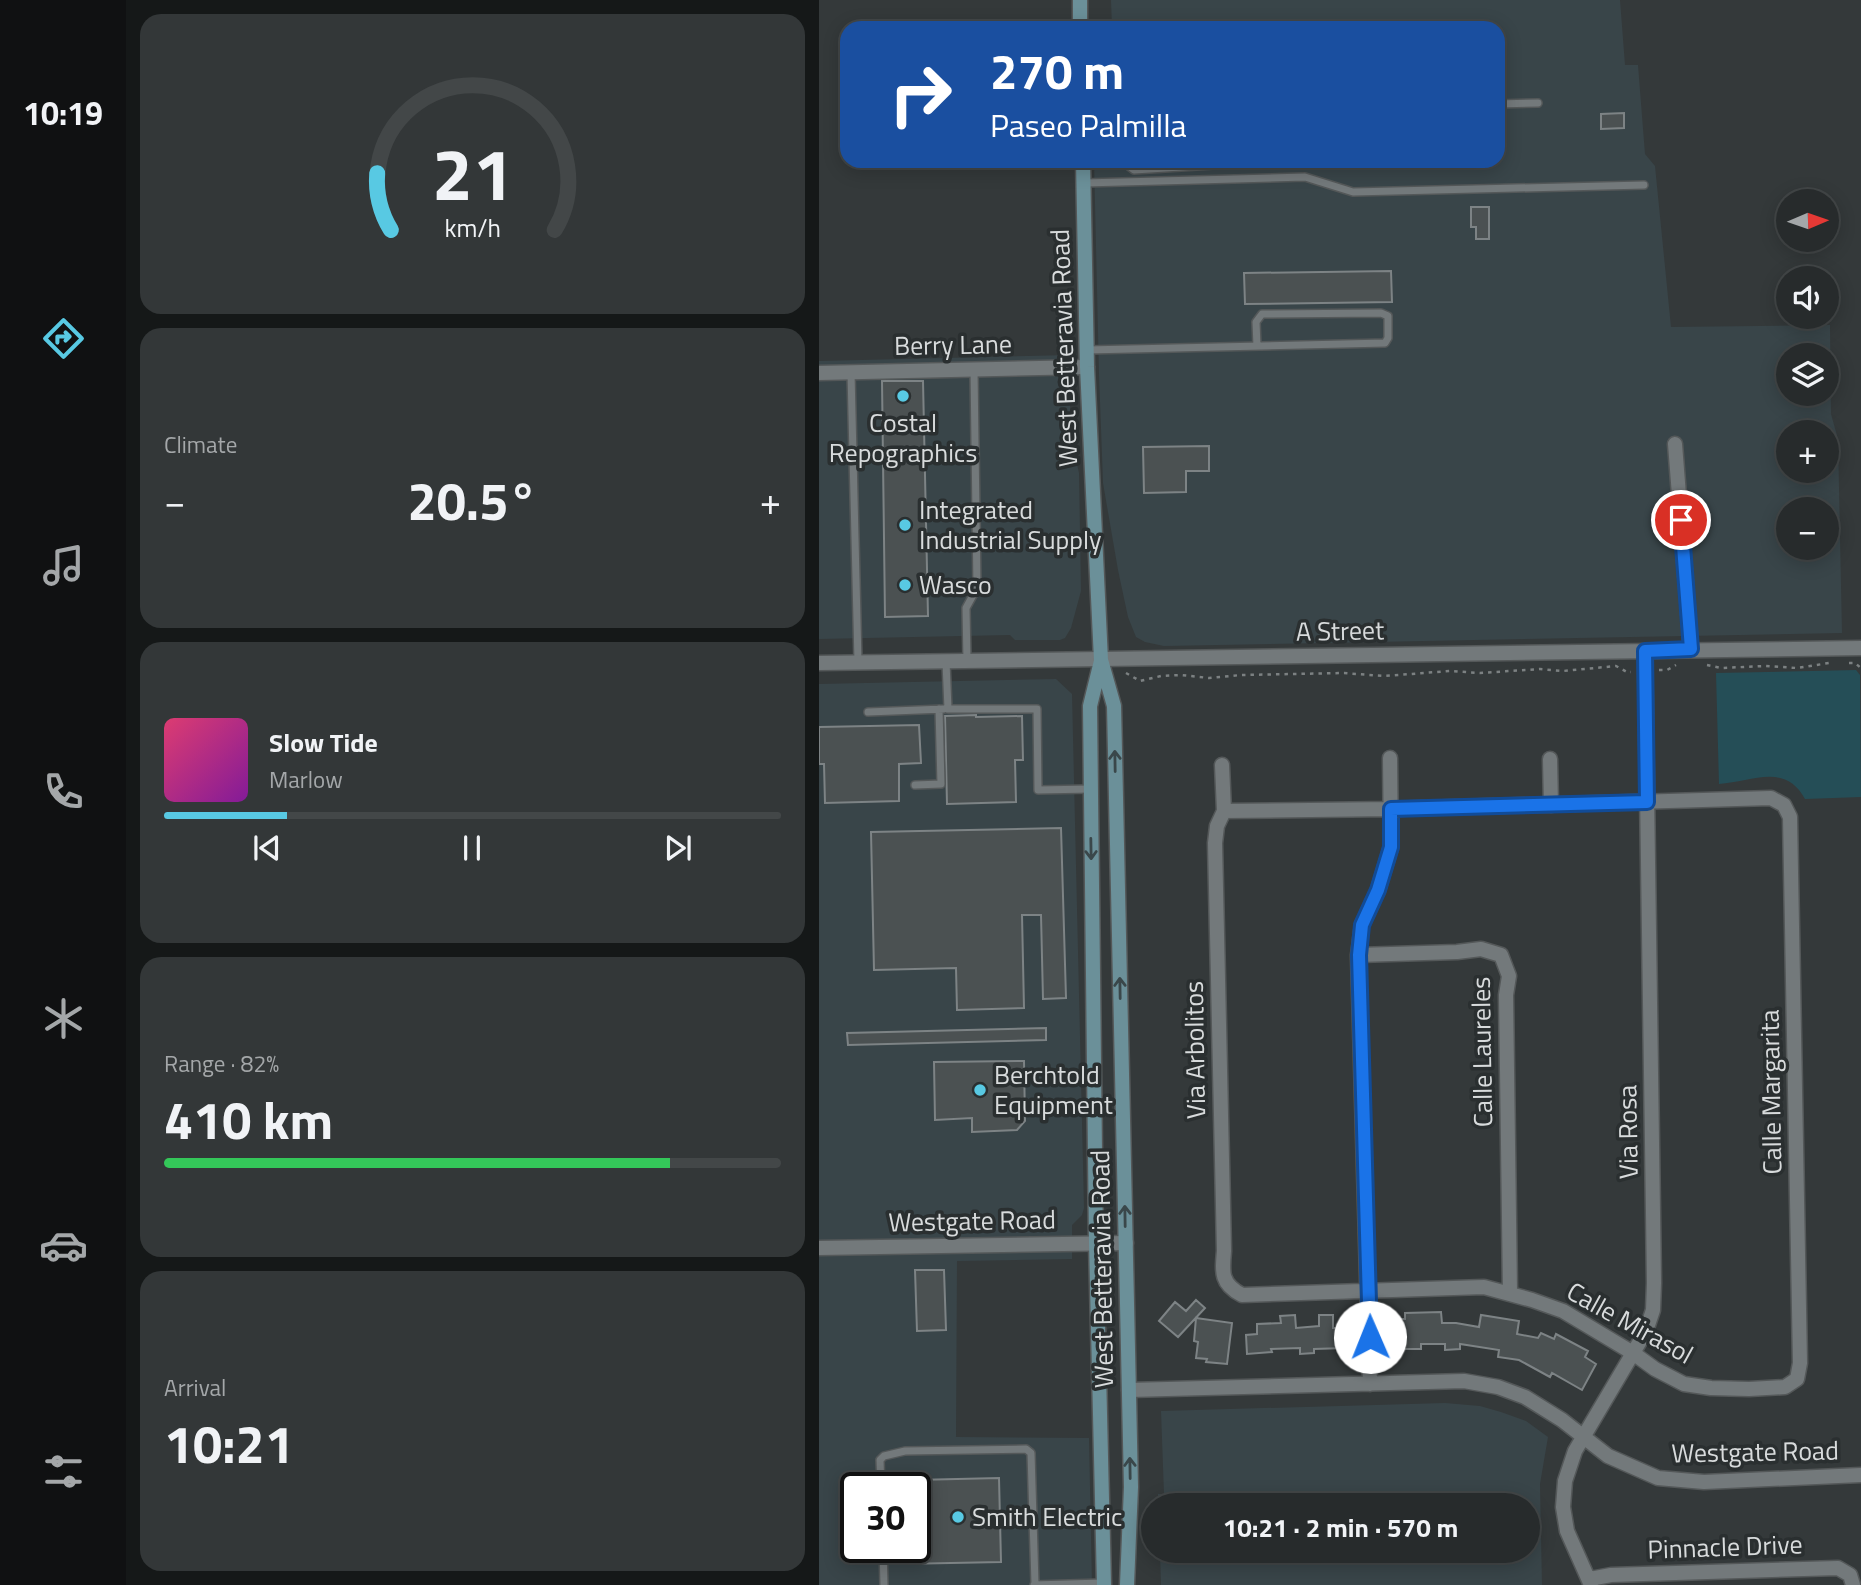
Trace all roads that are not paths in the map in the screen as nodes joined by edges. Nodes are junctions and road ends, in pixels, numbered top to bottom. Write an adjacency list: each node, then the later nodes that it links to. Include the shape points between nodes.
1 (1080, 0): 2 (street)
2 (1080, 21)
3 (1538, 103): 4 (lane)
4 (1505, 104)
5 (1083, 168): 8 (street, West Betteravia Road)
6 (1131, 168): 7 (lane)
7 (1165, 168)
8 (1084, 183): 9 (lane, via 1305,177 1353,192); 11 (street, West Betteravia Road)
9 (1644, 185)
10 (1257, 346): 10 (lane, via 1385,343 1388,316 1262,314 1257,322); 11 (lane)
11 (1087, 350): 12 (street, West Betteravia Road)
12 (1087, 367): 13 (street, Berry Lane); 20 (street, West Betteravia Road)
13 (974, 370): 14 (street, Berry Lane); 22 (lane, via 977,588 966,608)
14 (851, 372): 15 (street, Berry Lane); 24 (lane)
15 (819, 373)
16 (1675, 443): 18 (street)
17 (1861, 648): 18 (street, A Street)
18 (1691, 649): 19 (street, A Street)
19 (1645, 651): 20 (street, A Street); 32 (street, Via Rosa)
20 (1101, 660): 22 (street, A Street); 31 (street, West Betteravia Road, via 1090,706); 38 (street, West Betteravia Road, one-way to 20, via 1114,706)
21 (946, 662): 22 (street, A Street); 24 (street, A Street); 25 (lane)
22 (967, 662)
23 (819, 663): 24 (street, A Street)
24 (858, 663)
25 (944, 709): 26 (lane); 30 (lane, via 941,784); 31 (lane, via 1037,709 1038,790)
26 (868, 712)
27 (1390, 758): 34 (street)
28 (1550, 759): 33 (street)
29 (1222, 765): 35 (street, Via Arbolitos)
30 (915, 785)
31 (1091, 789): 37 (street, West Betteravia Road, one-way to 37)
32 (1647, 802): 33 (street); 43 (street, Via Rosa, via 1654,1283 1653,1310); 44 (street, Calle Margarita, via 1771,798 1784,805 1790,817)
33 (1551, 805): 34 (street)
34 (1391, 809): 35 (street); 36 (street, via 1391,847 1362,925)
35 (1224, 811): 40 (street, Via Arbolitos, via 1215,843 1222,1272)
36 (1359, 955): 41 (street); 42 (street, Calle Laureles, via 1482,949 1501,955 1509,976)
37 (1096, 1243): 38 (street, Westgate Road); 39 (street, Westgate Road); 52 (street, West Betteravia Road)
38 (1126, 1243): 46 (street, West Betteravia Road)
39 (819, 1248)
40 (1230, 1288): 41 (street, Calle Mirasol, via 1242,1295)
41 (1369, 1290): 42 (street, Calle Mirasol, via 1484,1287); 45 (street)
42 (1510, 1293): 43 (street, Calle Mirasol, via 1563,1311)
43 (1633, 1353): 44 (street, Calle Mirasol, via 1683,1384 1748,1389 1785,1387); 47 (street, Via Rosa)
44 (1797, 1379)
45 (1370, 1384): 46 (street, Westgate Road); 47 (street, Westgate Road, via 1464,1381 1498,1387 1525,1397)
46 (1129, 1390): 55 (street, West Betteravia Road, one-way to 46)
47 (1583, 1437): 49 (street, Westgate Road, via 1608,1456 1658,1478 1704,1482); 51 (street, Via Rosa, via 1565,1481 1563,1507 1567,1531)
48 (880, 1472): 54 (lane, via 884,1456 905,1451 1029,1450)
49 (1861, 1475)
50 (883, 1563): 53 (lane)
51 (1590, 1582): 56 (street, Pinnacle Drive, via 1611,1575 1838,1568 1850,1575)
52 (1104, 1584): 54 (lane)
53 (884, 1585)
54 (1035, 1585)
55 (1127, 1585)
56 (1853, 1585)

